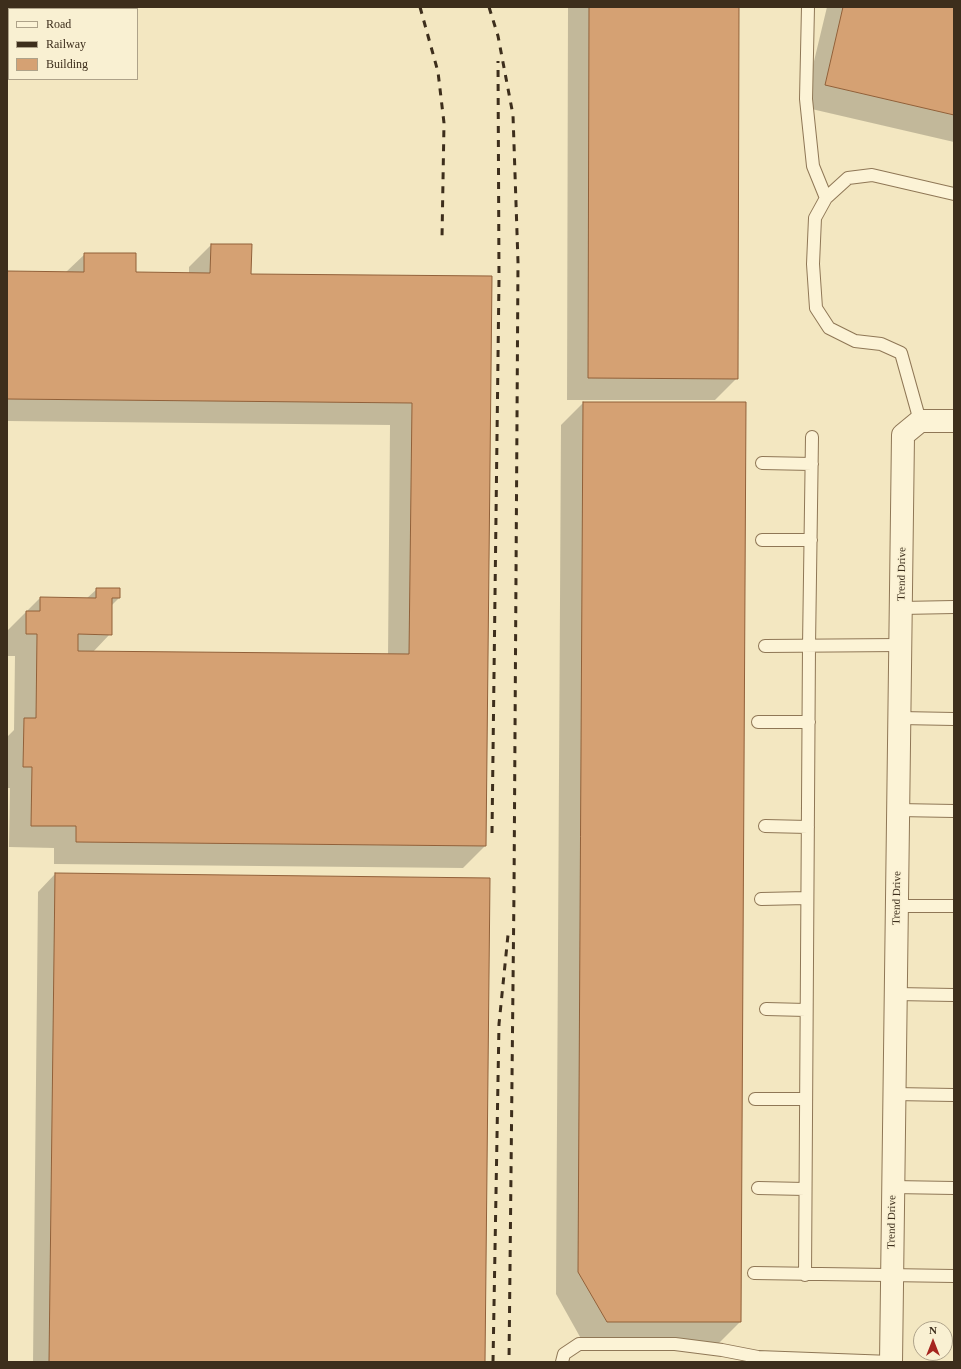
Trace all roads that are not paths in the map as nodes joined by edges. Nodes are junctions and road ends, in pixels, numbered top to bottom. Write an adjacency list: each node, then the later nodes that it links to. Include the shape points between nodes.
1 (808, 7): 3 (lane, via 806,99 813,166)
2 (954, 194): 3 (lane, via 872,175 848,178)
3 (826, 198): 4 (lane, via 815,218 813,264 816,308 829,328 855,341 881,344 901,353)
4 (920, 421): 5 (street); 12 (street, Trend Drive, via 903,435)
5 (954, 421)
6 (812, 437): 8 (lane)
7 (762, 463): 8 (lane)
8 (812, 464): 10 (lane)
9 (762, 540): 10 (lane)
10 (811, 540): 15 (lane)
11 (954, 607): 12 (lane)
12 (901, 608): 13 (street, Trend Drive)
13 (900, 644): 15 (lane); 16 (street, Trend Drive)
14 (765, 646): 15 (lane)
15 (809, 646): 19 (lane)
16 (900, 718): 17 (lane); 20 (street, Trend Drive)
17 (954, 719)
18 (758, 722): 19 (lane)
19 (809, 722): 23 (lane)
20 (898, 810): 21 (lane); 26 (street, Trend Drive)
21 (954, 811)
22 (765, 826): 23 (lane)
23 (808, 827): 24 (lane)
24 (807, 898): 25 (lane); 31 (lane)
25 (761, 899)
26 (897, 906): 27 (lane); 28 (street, Trend Drive)
27 (954, 906)
28 (896, 994): 29 (lane); 32 (street, Trend Drive)
29 (954, 995)
30 (766, 1009): 31 (lane)
31 (806, 1010): 35 (lane)
32 (894, 1094): 33 (lane); 36 (street, Trend Drive)
33 (954, 1095)
34 (755, 1099): 35 (lane)
35 (806, 1099): 39 (lane)
36 (893, 1187): 38 (lane); 42 (street, Trend Drive)
37 (758, 1188): 39 (lane)
38 (954, 1188)
39 (805, 1189): 41 (lane)
40 (754, 1274): 41 (lane)
41 (805, 1275): 42 (lane)
42 (892, 1276): 43 (lane); 46 (street, Trend Drive)
43 (954, 1276)
44 (816, 1361): 45 (lane, via 758,1357 675,1344 579,1344 564,1354); 46 (lane)
45 (562, 1362)
46 (891, 1362)

